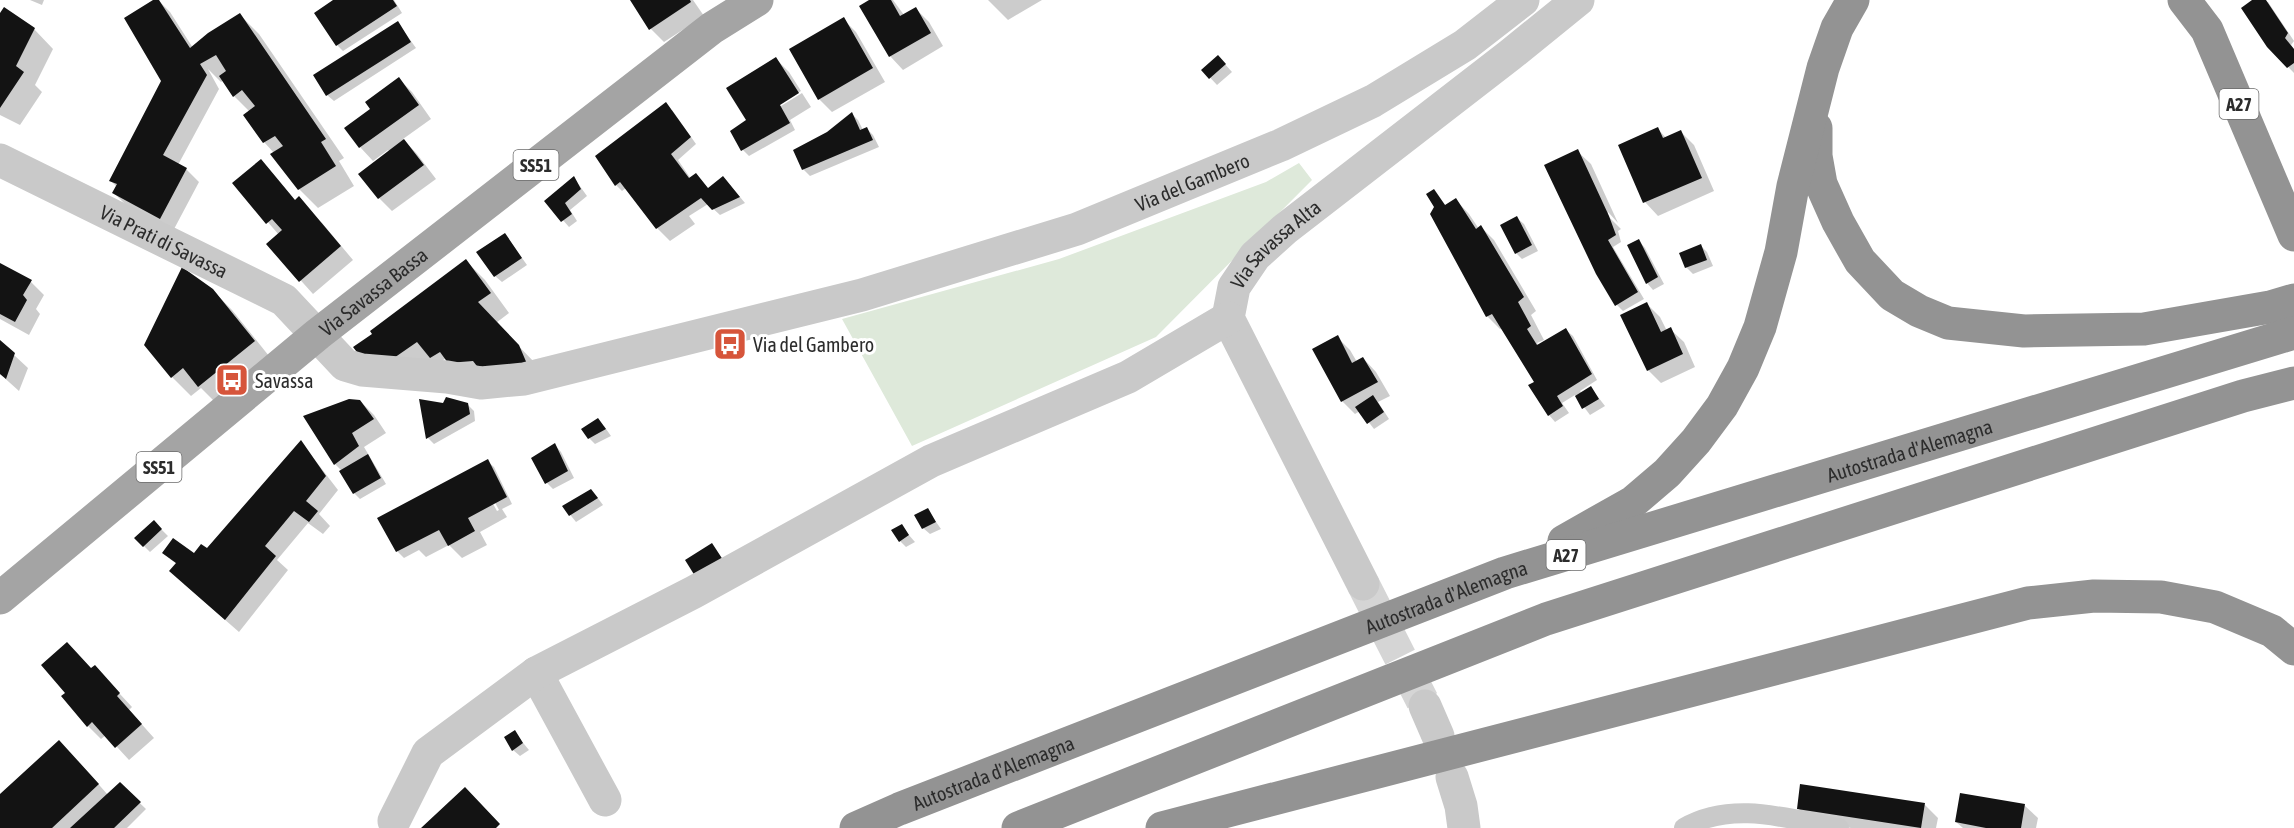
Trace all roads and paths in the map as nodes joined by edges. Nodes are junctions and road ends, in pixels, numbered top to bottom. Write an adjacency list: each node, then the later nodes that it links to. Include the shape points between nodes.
1 (757, 0): 12 (main road, Via Savassa Bassa / SS51, via 712,28)
2 (1523, 0): 12 (street, Via del Gambero, via 1465,45 1373,101 1281,145 1077,229 862,295 524,379 481,383 345,365)
3 (1578, 0): 10 (street, Via Savassa Alta, via 1285,228 1255,256 1234,287)
4 (1853, 0): 6 (highway, A27, via 1837,28)
5 (2184, 0): 8 (highway, A27, via 2207,30)
6 (1817, 90): 9 (highway, A27, via 1816,156 1821,184 1838,222 1860,261 1892,295 1919,311 1948,323 1973,327 2024,331 2144,329); 14 (highway, A27, via 1760,327 1722,406 1682,457 1633,502)
7 (0, 160): 12 (street, Via Prati di Savassa, via 284,300)
8 (2290, 224)
9 (2294, 300)
10 (1228, 318): 15 (street, Via Savassa Alta); 18 (street, via 1128,377 931,461 694,592)
11 (2294, 333): 14 (highway, Autostrada d'Alemagna / A27)
12 (318, 334): 16 (main road, Via Savassa Bassa / SS51)
13 (2294, 383): 25 (highway, via 1546,619)
14 (1505, 573): 24 (highway, Autostrada d'Alemagna / A27)
15 (1363, 584)
16 (0, 598)
17 (2294, 650): 26 (highway, via 2272,631 2215,607 2161,597 2094,596 2028,603)
18 (536, 673): 22 (street); 23 (street, via 428,753)
19 (1425, 706): 20 (street)
20 (1438, 736)
21 (1452, 777): 27 (street)
22 (605, 800)
23 (392, 825)
24 (856, 828)
25 (1018, 828)
26 (1162, 828)
27 (1464, 828)
28 (1684, 828): 29 (lane, via 1704,819 1755,813)
29 (1839, 828)

